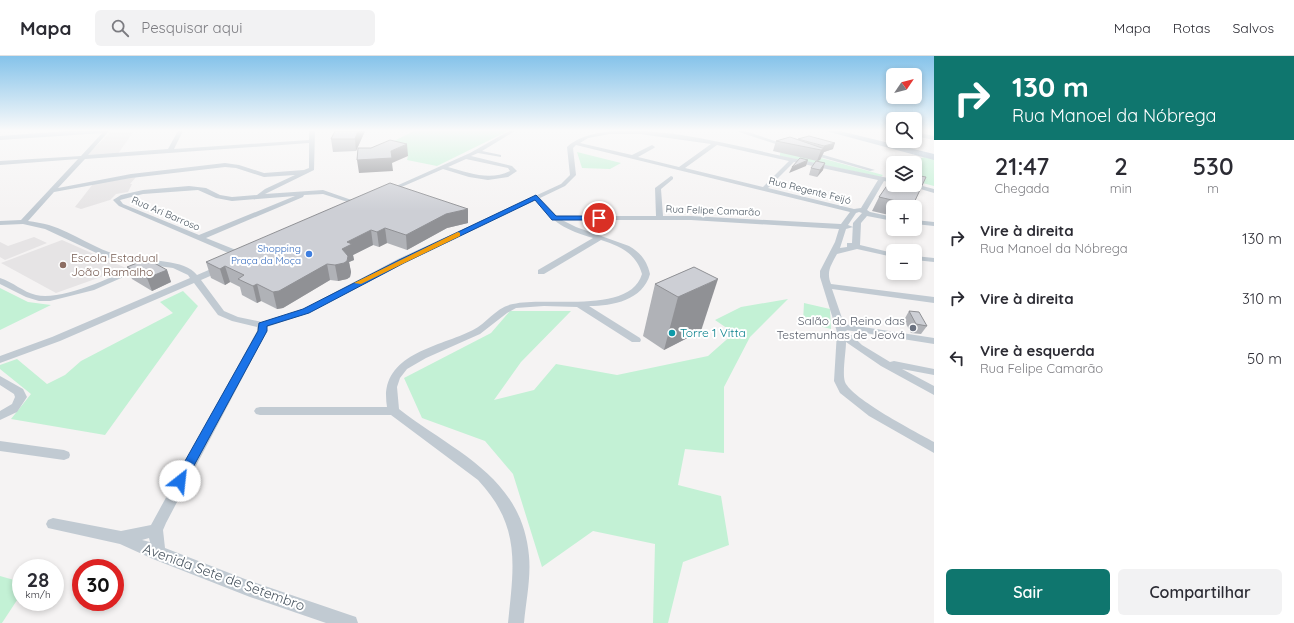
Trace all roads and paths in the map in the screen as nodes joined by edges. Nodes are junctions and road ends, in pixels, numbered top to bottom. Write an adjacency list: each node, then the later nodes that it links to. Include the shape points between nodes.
1 (89, 157): 10 (street)
2 (313, 157): 15 (street, via 313,167)
3 (465, 157): 13 (street)
4 (468, 157): 13 (street, via 510,167 514,171 500,178 489,178)
5 (571, 157): 33 (street, via 573,175 570,180)
6 (635, 157): 14 (street, Rua Regente Feijó)
7 (697, 157): 14 (street)
8 (781, 157): 11 (street)
9 (828, 157): 16 (street)
10 (82, 158): 12 (street); 25 (street)
11 (793, 160): 18 (street); 24 (street)
12 (0, 163)
13 (442, 167): 26 (street)
14 (680, 169): 24 (street, Rua Regente Feijó)
15 (308, 172): 21 (street); 25 (street, via 264,175 240,166 225,165 131,176)
16 (886, 174)
17 (671, 178): 37 (street, via 658,188)
18 (882, 179): 19 (street); 36 (street)
19 (886, 180)
20 (922, 185): 23 (street)
21 (277, 186): 29 (street); 31 (street)
22 (922, 188): 27 (street)
23 (934, 188)
24 (764, 189): 35 (street, Rua Regente Feijó)
25 (51, 191): 41 (street)
26 (390, 191): 30 (street); 32 (street)
27 (934, 191)
28 (311, 192): 29 (street, Rua Ari Barroso); 34 (street, Rua Ari Barroso, via 329,193 363,203); 49 (street)
29 (268, 195): 31 (street, Rua Ari Barroso)
30 (402, 195)
31 (260, 196): 49 (street, Rua Ari Barroso, via 224,198 198,188 135,194 116,200 121,205)
32 (378, 196)
33 (536, 197): 40 (street); 42 (street)
34 (348, 210)
35 (854, 211): 36 (street); 46 (street)
36 (865, 212): 38 (street); 47 (street, via 858,221)
37 (660, 217): 40 (street, Rua Felipe Camarão); 46 (street, Rua Felipe Camarão)
38 (886, 217)
39 (469, 218): 42 (street)
40 (554, 218): 48 (street, via 565,225)
41 (23, 222): 43 (street); 56 (street, via 47,227 108,255)
42 (482, 222): 63 (street, via 306,311)
43 (0, 223)
44 (922, 223): 45 (street)
45 (934, 224)
46 (843, 226): 47 (street, Rua Felipe Camarão); 50 (street)
47 (857, 230): 51 (street)
48 (600, 237): 57 (street); 62 (street, via 634,252 646,274 642,287 609,302)
49 (199, 238): 58 (street, Rua Ari Barroso, via 248,255)
50 (839, 242): 51 (street); 52 (street)
51 (856, 247): 52 (street); 53 (street)
52 (834, 252): 60 (street, via 824,271)
53 (886, 253)
54 (922, 259): 55 (street)
55 (934, 260)
56 (153, 263): 58 (street, via 175,266 191,272); 59 (street, via 51,299 30,296)
57 (541, 272)
58 (196, 279): 63 (street, via 221,313); 67 (street)
59 (0, 281)
60 (828, 286): 61 (street); 64 (street)
61 (934, 300)
62 (578, 304): 65 (street); 73 (street, via 513,306 500,312 479,331 407,364 397,372 392,382)
63 (262, 325): 79 (street, via 262,331)
64 (841, 329): 66 (street); 68 (street, via 846,338); 76 (street, via 838,372 844,390 873,413)
65 (636, 340)
66 (934, 341)
67 (0, 360)
68 (886, 363): 69 (street); 71 (street)
69 (934, 372)
70 (0, 380): 74 (street, via 19,392 21,398 12,411)
71 (934, 391)
72 (260, 411): 73 (street)
73 (394, 411): 83 (street, via 440,446 475,468 500,495 513,523 520,556)
74 (0, 416)
75 (0, 446): 77 (street)
76 (934, 448)
77 (64, 455)
78 (53, 524): 80 (street, Avenida Sete de Setembro)
79 (156, 530): 80 (street, Avenida Sete de Setembro); 81 (street)
80 (121, 538): 81 (street, Avenida Sete de Setembro)
81 (158, 554): 82 (street, Avenida Sete de Setembro)
82 (350, 623)
83 (516, 623)

